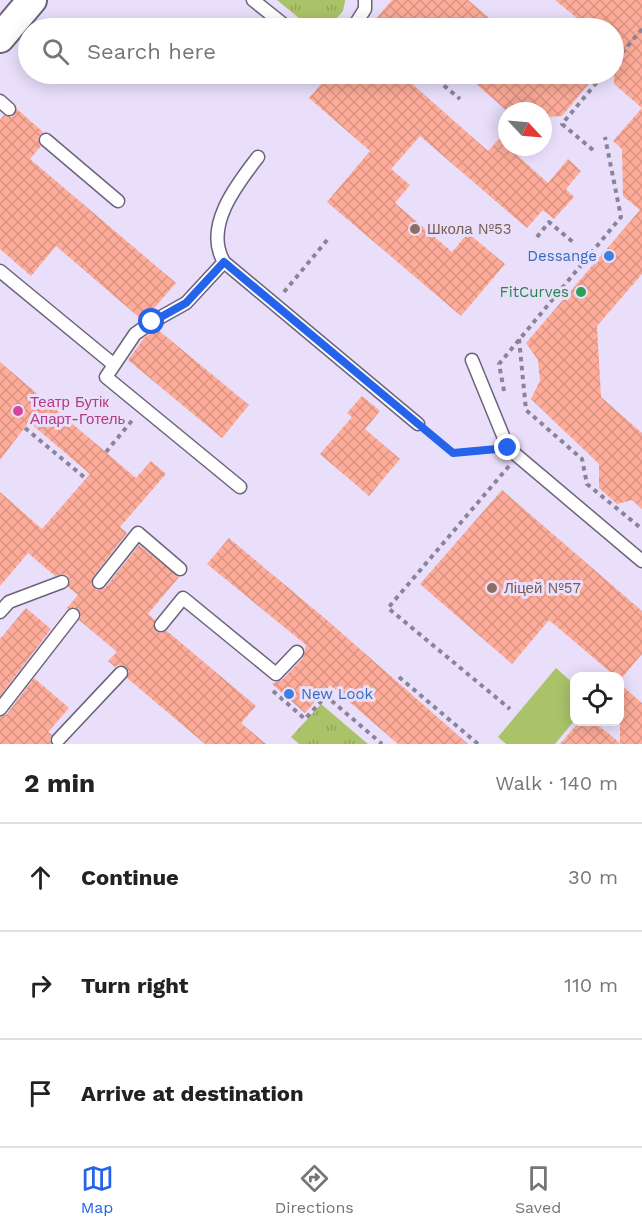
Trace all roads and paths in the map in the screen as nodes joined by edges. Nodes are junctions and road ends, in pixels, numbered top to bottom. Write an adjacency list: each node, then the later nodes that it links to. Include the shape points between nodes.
1 (32, 0): 7 (street)
2 (253, 0): 4 (lane)
3 (365, 0): 5 (lane)
4 (276, 18)
5 (359, 18)
6 (642, 29): 8 (path)
7 (0, 38)
8 (624, 50)
9 (442, 84): 11 (path)
10 (595, 84): 14 (path, via 562,124)
11 (460, 99)
12 (605, 137): 23 (path, via 621,216)
13 (46, 140): 16 (lane)
14 (593, 150)
15 (258, 157): 20 (lane, via 230,196 220,220 216,243)
16 (118, 201)
17 (537, 237): 19 (path, via 549,222)
18 (328, 239): 22 (path)
19 (574, 243)
20 (224, 262): 22 (lane); 25 (lane, via 186,303 135,334)
21 (0, 271): 25 (lane)
22 (274, 304): 28 (lane)
23 (519, 339): 26 (path); 34 (path, via 526,410 582,459 587,484)
24 (472, 360): 31 (lane)
25 (113, 364): 27 (lane, via 106,377)
26 (499, 364)
27 (142, 407): 30 (path); 33 (lane)
28 (418, 424): 31 (path, via 453,453)
29 (25, 428): 32 (path)
30 (106, 452)
31 (513, 452): 35 (lane); 47 (path, via 388,608)
32 (84, 477)
33 (240, 487)
34 (642, 529)
35 (642, 561)
36 (180, 569): 38 (lane, via 138,533)
37 (62, 582): 39 (lane, via 9,602)
38 (99, 582)
39 (0, 612)
40 (74, 615): 46 (lane)
41 (160, 625): 44 (lane, via 183,598)
42 (297, 652): 44 (lane)
43 (121, 673): 48 (lane)
44 (276, 674): 49 (path, via 266,685 305,719 326,696)
45 (399, 676): 50 (path)
46 (0, 709)
47 (510, 709)
48 (58, 740)
49 (382, 744)
50 (478, 744)

